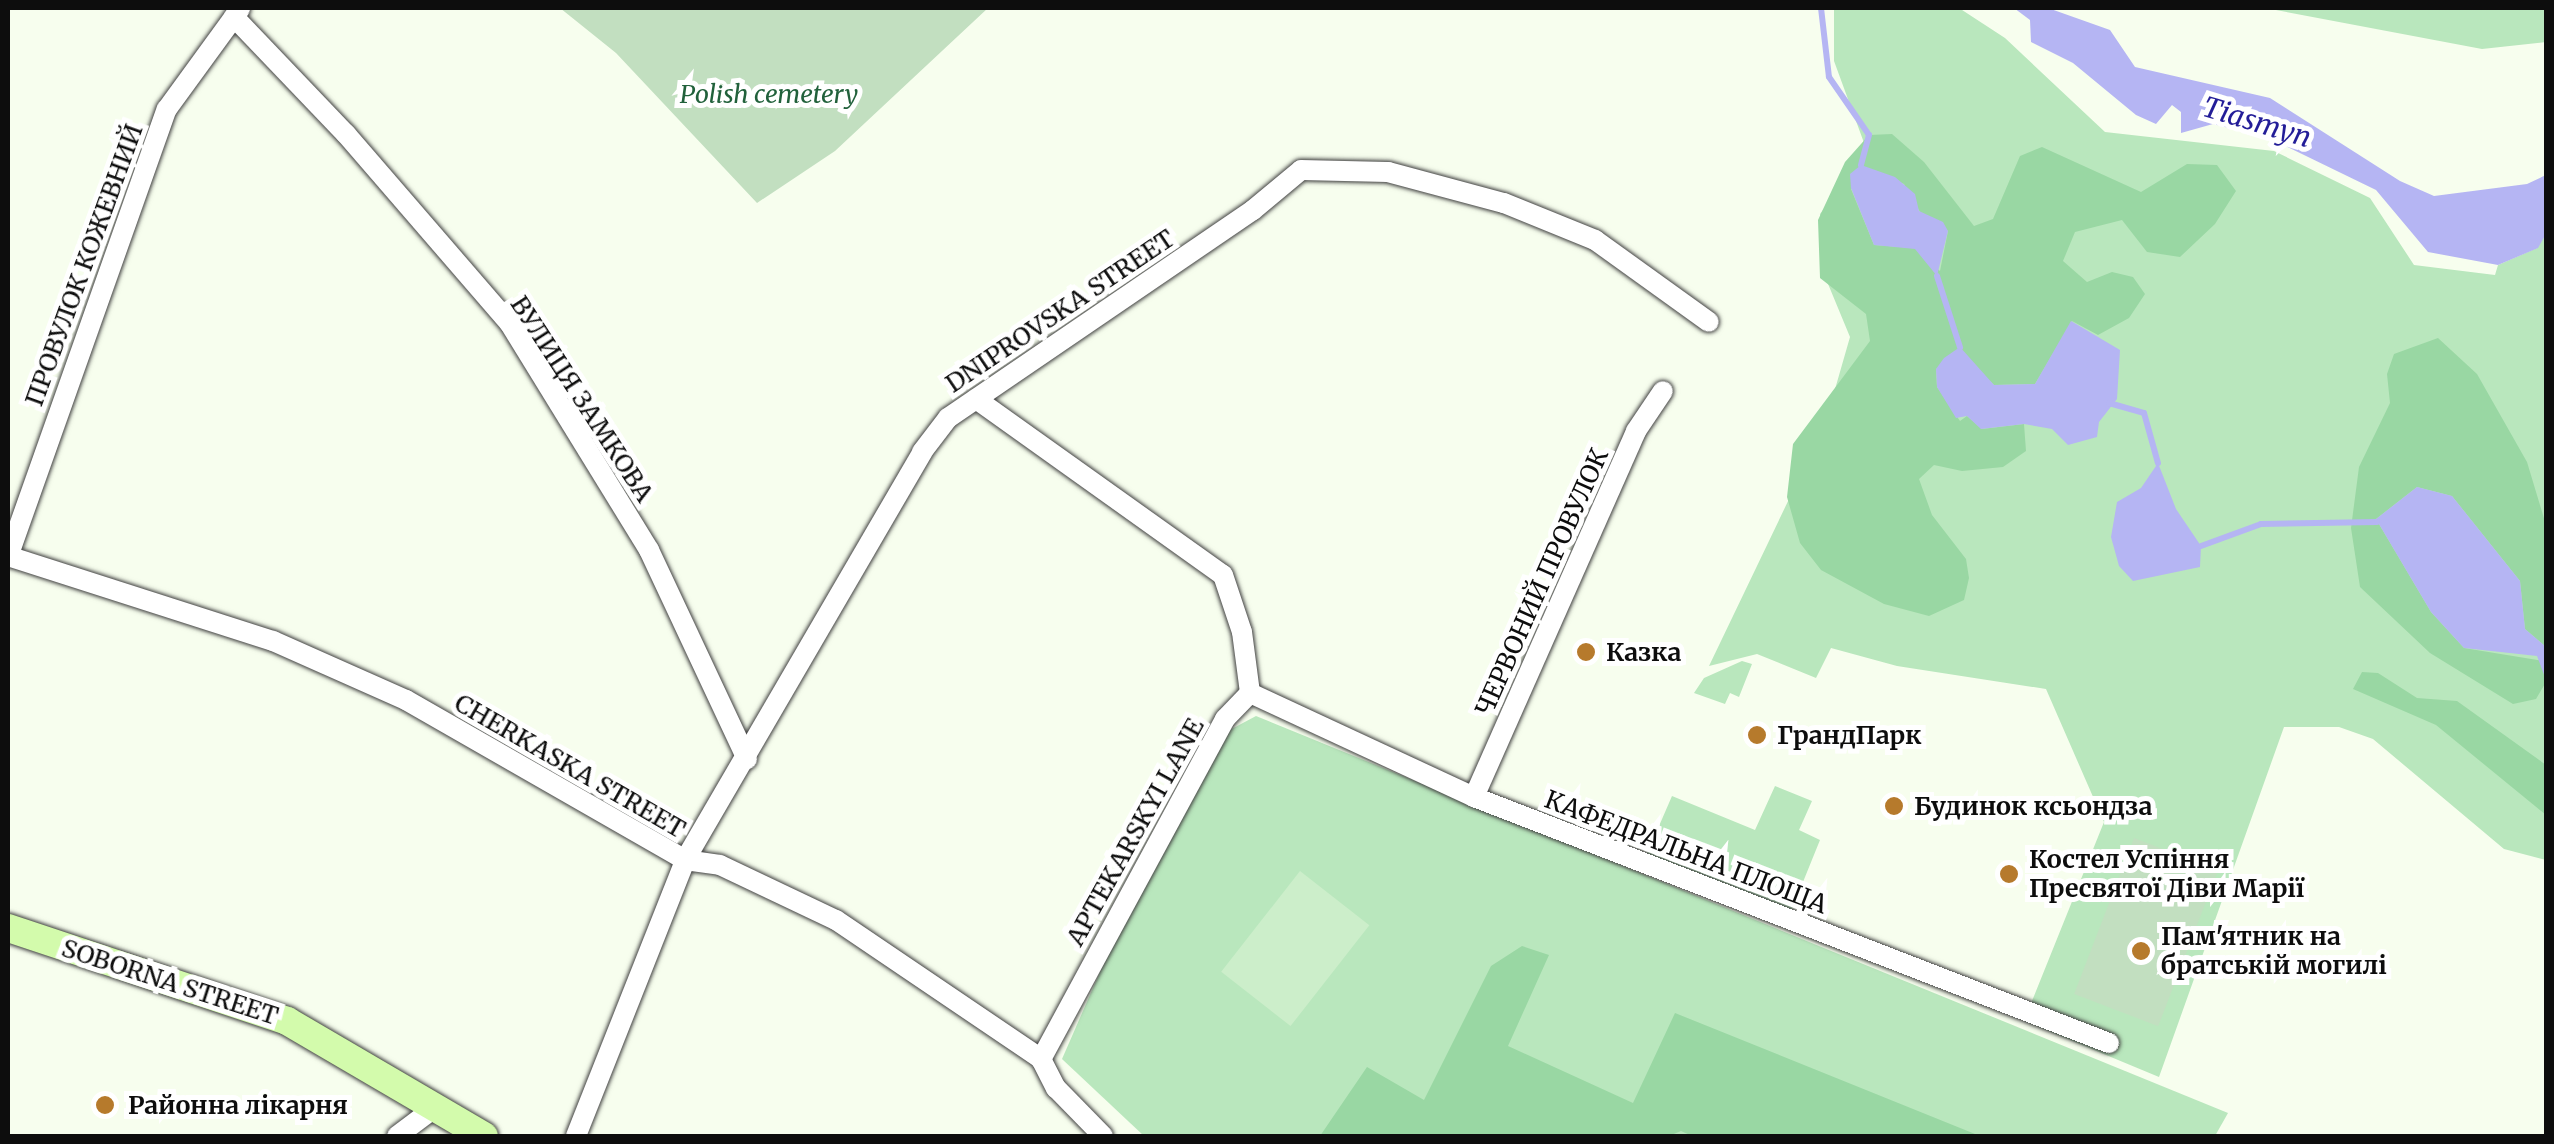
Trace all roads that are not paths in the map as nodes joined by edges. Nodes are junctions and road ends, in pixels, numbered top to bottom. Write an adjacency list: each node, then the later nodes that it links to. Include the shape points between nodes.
1 (238, 12): 5 (street, ПРОВУЛОК КОЖЕВНИЙ, via 167,109); 7 (street, ВУЛИЦЯ ЗАМКОВА, via 510,324 649,550)
2 (1710, 322): 4 (street, DNIPROVSKA STREET, via 1595,240 1504,203 1388,172 1301,170 1253,210)
3 (1663, 390): 8 (street, ЧЕРВОНИЙ ПРОВУЛОК, via 1636,432)
4 (976, 399): 6 (street, via 1223,575 1242,632); 7 (street, DNIPROVSKA STREET, via 948,418 922,452)
5 (8, 556): 9 (street, CHERKASKA STREET, via 273,641 406,700)
6 (1250, 693): 8 (street, КАФЕДРАЛЬНА ПЛОЩА); 12 (street, APTEKARSKYI LANE, via 1225,719)
7 (747, 759): 9 (street, DNIPROVSKA STREET)
8 (1474, 796): 11 (street, КАФЕДРАЛЬНА ПЛОЩА)
9 (686, 860): 12 (street, CHERKASKA STREET, via 720,865 836,920 988,1017); 16 (street, DNIPROVSKA STREET)
10 (8, 928): 13 (main road, SOBORNA STREET, via 287,1021)
11 (2109, 1043)
12 (1041, 1060): 17 (street, CHERKASKA STREET, via 1056,1088)
13 (437, 1106): 14 (street); 15 (main road, SOBORNA STREET)
14 (398, 1136)
15 (484, 1136)
16 (576, 1136)
17 (1103, 1136)

